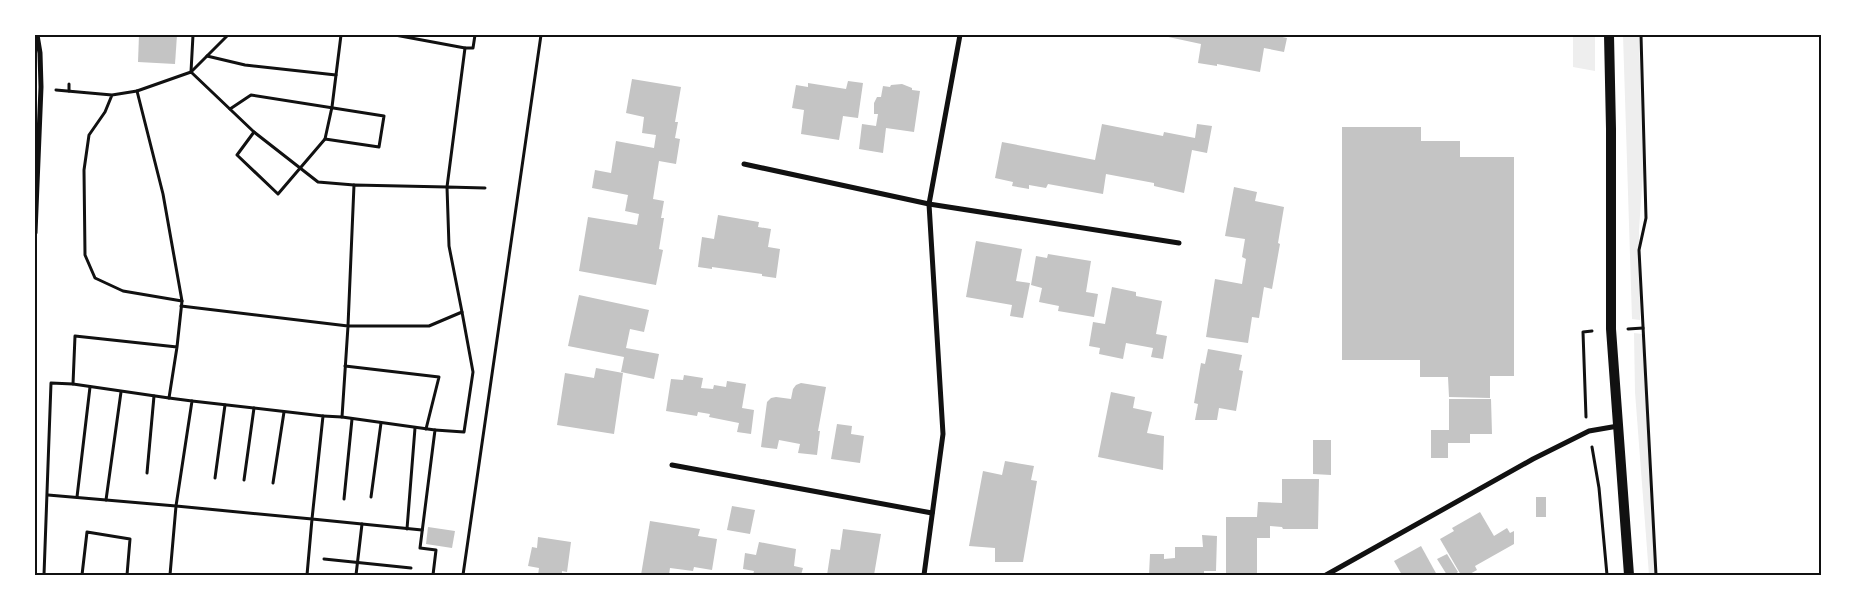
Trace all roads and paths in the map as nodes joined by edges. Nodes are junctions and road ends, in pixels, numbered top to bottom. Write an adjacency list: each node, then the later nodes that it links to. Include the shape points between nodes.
1 (37, 35): 16 (street)
2 (193, 35): 13 (path)
3 (228, 35): 12 (path)
4 (341, 35): 14 (path)
5 (395, 35): 11 (path)
6 (475, 35): 11 (path, via 473,48)
7 (541, 35): 82 (path)
8 (960, 35): 29 (street)
9 (1609, 35): 52 (main road, via 1611,329)
10 (1641, 35): 86 (path, via 1646,218 1639,250)
11 (465, 48): 27 (path)
12 (207, 56): 13 (path); 14 (path, via 245,64)
13 (191, 72): 18 (path); 21 (path)
14 (336, 74): 20 (path)
15 (69, 84): 17 (path)
16 (40, 88): 17 (path); 30 (street)
17 (69, 91): 19 (path)
18 (137, 91): 19 (path); 33 (path, via 163,194)
19 (112, 95): 33 (path, via 89,135 84,170 85,255 95,278 106,284 124,291)
20 (332, 107): 21 (path, via 251,94); 23 (path); 23 (path, via 384,116 379,147)
21 (230, 109): 22 (path)
22 (254, 132): 25 (path); 25 (path, via 237,155 278,194)
23 (326, 139): 25 (path)
24 (744, 164): 29 (street)
25 (301, 169): 26 (path, via 318,182)
26 (354, 185): 27 (path); 36 (path)
27 (447, 187): 28 (path); 35 (path, via 449,246)
28 (484, 188)
29 (930, 204): 32 (street); 67 (street, via 943,434)
30 (36, 214): 31 (street)
31 (35, 233)
32 (1179, 242)
33 (182, 301): 34 (path)
34 (181, 306): 36 (path); 37 (path)
35 (462, 312): 36 (path, via 429,326); 55 (path, via 473,372 464,432)
36 (348, 326): 38 (path)
37 (177, 347): 39 (path, via 75,336); 43 (path)
38 (345, 366): 49 (path); 54 (path, via 438,377)
39 (73, 384): 40 (path); 61 (path, via 52,383)
40 (90, 387): 41 (path); 62 (path)
41 (121, 392): 42 (path); 65 (path)
42 (154, 396): 43 (path); 57 (path)
43 (169, 398): 44 (path)
44 (192, 401): 45 (path); 66 (path)
45 (224, 405): 46 (path); 58 (path)
46 (254, 408): 47 (path); 59 (path)
47 (284, 412): 48 (path); 60 (path)
48 (323, 416): 49 (path); 68 (path)
49 (342, 417): 50 (path)
50 (352, 419): 51 (path); 64 (path)
51 (381, 423): 53 (path); 63 (path)
52 (1619, 426): 84 (street, via 1589,431 1533,459); 85 (main road)
53 (415, 428): 54 (path); 70 (path)
54 (426, 429): 55 (path)
55 (435, 430): 71 (path)
56 (672, 465): 67 (street)
57 (147, 473)
58 (215, 478)
59 (244, 480)
60 (273, 483)
61 (48, 495): 62 (path); 75 (path)
62 (77, 497): 65 (path)
63 (371, 497)
64 (344, 499)
65 (106, 500): 66 (path)
66 (176, 506): 68 (path); 78 (path)
67 (932, 513): 83 (street)
68 (312, 519): 69 (path); 79 (path)
69 (362, 524): 70 (path); 73 (path)
70 (407, 529): 71 (path)
71 (422, 530): 81 (path, via 420,548 436,550)
72 (324, 559): 73 (path)
73 (357, 562): 74 (path); 80 (path)
74 (411, 568)
75 (44, 575)
76 (82, 575): 77 (path, via 87,532 130,539)
77 (127, 575)
78 (170, 575)
79 (306, 575)
80 (356, 575)
81 (433, 575)
82 (463, 575)
83 (924, 575)
84 (1326, 575)
85 (1629, 575)
86 (1656, 575)

